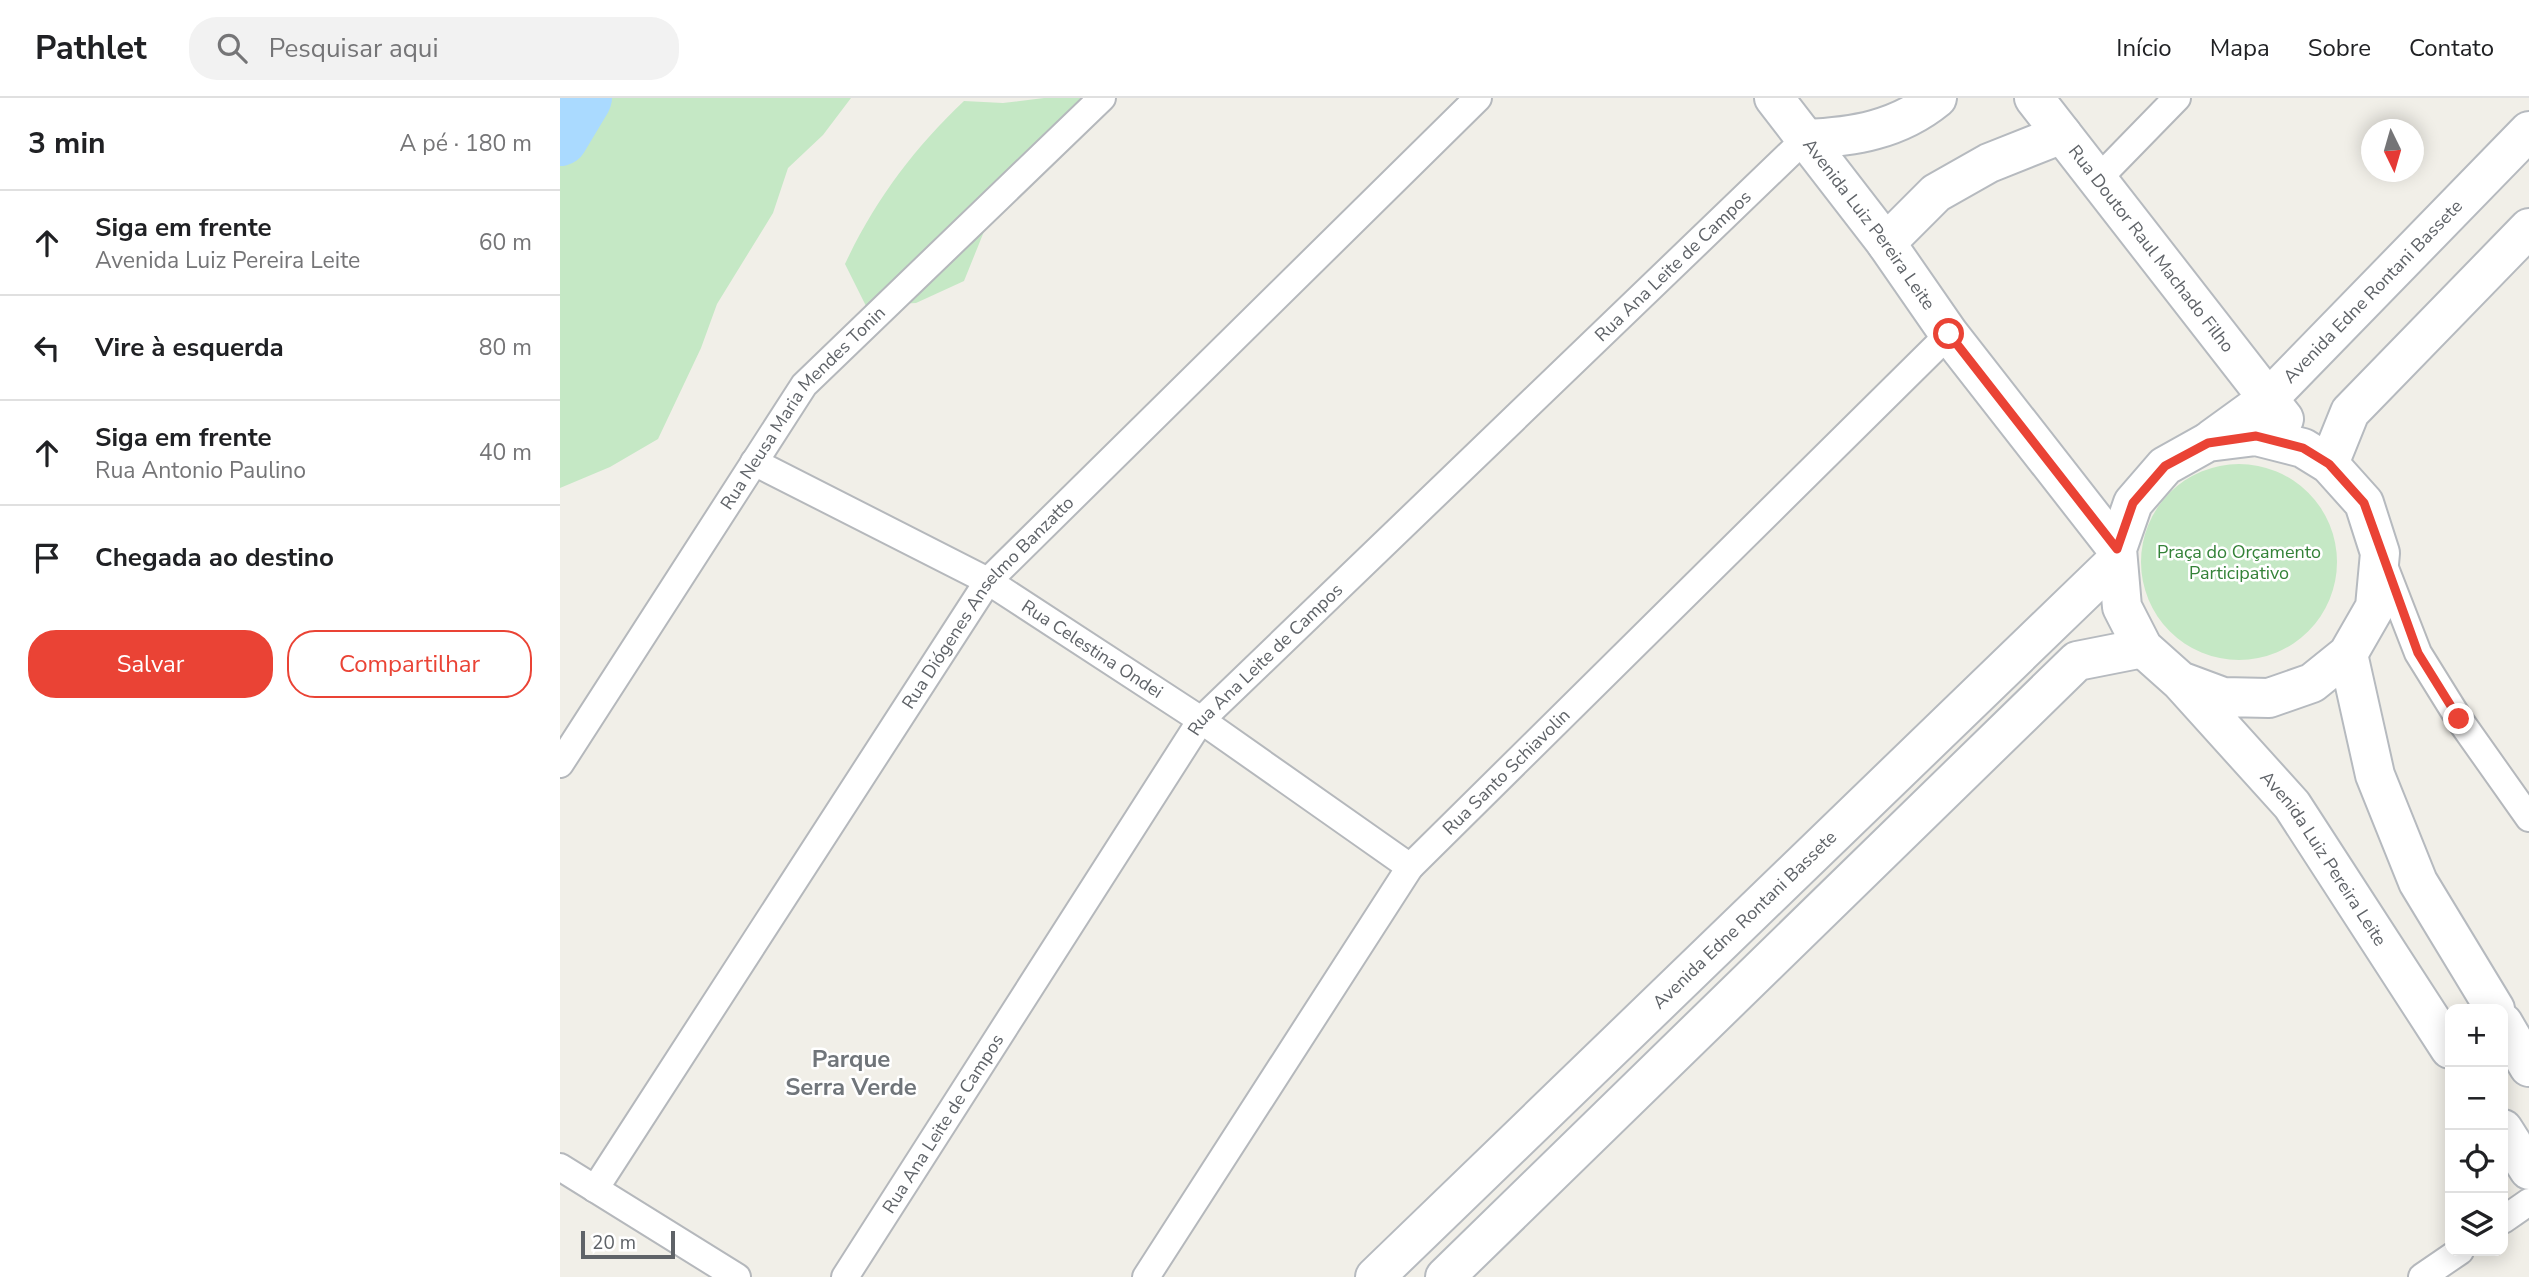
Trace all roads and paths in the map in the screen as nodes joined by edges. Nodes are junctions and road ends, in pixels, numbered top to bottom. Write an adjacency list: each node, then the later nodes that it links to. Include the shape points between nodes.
1 (1102, 98): 17 (street, Rua Neusa Maria Mendes Tonin, via 804,385)
2 (1478, 98): 20 (street, Rua Diógenes Anselmo Banzatto)
3 (1774, 98): 9 (street, Avenida Luiz Pereira Leite)
4 (1937, 98): 9 (street, via 1890,126 1852,137)
5 (2034, 98): 8 (street, Rua Doutor Raul Machado Filho)
6 (2177, 98): 10 (street)
7 (2529, 131): 14 (street, Avenida Edne Rontani Bassete)
8 (2062, 134): 10 (street, Rua Doutor Raul Machado Filho); 12 (street, via 1989,163 1946,187)
9 (1805, 139): 12 (street, Avenida Luiz Pereira Leite); 24 (street, Rua Ana Leite de Campos)
10 (2098, 179): 14 (street, Rua Doutor Raul Machado Filho)
11 (2529, 229): 16 (street, via 2350,412)
12 (1886, 243): 13 (street, Avenida Luiz Pereira Leite)
13 (1949, 334): 19 (street, Avenida Luiz Pereira Leite); 27 (street, Rua Santo Schiavolin)
14 (2270, 397): 15 (street, Avenida Edne Rontani Bassete); 16 (street, Rua Doutor Raul Machado Filho)
15 (2208, 443): 16 (street, via 2256,436); 19 (street, via 2165,466 2133,503)
16 (2316, 456): 18 (street, Rua Doutor Raul Machado Filho, via 2364,503)
17 (754, 463): 20 (street, Rua Celestina Ondei); 25 (street, Rua Neusa Maria Mendes Tonin)
18 (2380, 554): 22 (street, via 2375,607); 26 (street, via 2418,653)
19 (2116, 555): 21 (street, via 2122,607); 42 (street, Avenida Edne Rontani Bassete)
20 (988, 580): 24 (street, Rua Celestina Ondei); 35 (street, Rua Diógenes Anselmo Banzatto)
21 (2143, 648): 23 (street, Avenida Luiz Pereira Leite); 43 (street, via 2077,661)
22 (2348, 654): 23 (street, via 2312,683 2269,698 2223,697); 28 (street, via 2375,775 2418,882)
23 (2180, 681): 30 (street, Avenida Luiz Pereira Leite, via 2292,805)
24 (1201, 720): 27 (street, Rua Celestina Ondei); 40 (street, Rua Ana Leite de Campos)
25 (560, 764)
26 (2529, 818)
27 (1410, 867): 41 (street, Rua Santo Schiavolin)
28 (2491, 1004)
29 (2508, 1031): 31 (street)
30 (2445, 1041)
31 (2529, 1067)
32 (2504, 1130): 34 (street)
33 (560, 1167): 35 (street)
34 (2529, 1170)
35 (595, 1189): 39 (street)
36 (2529, 1202): 37 (street)
37 (2508, 1217)
38 (2453, 1256): 44 (street)
39 (737, 1277)
40 (845, 1277)
41 (1146, 1277)
42 (1375, 1277)
43 (1445, 1277)
44 (2423, 1277)

